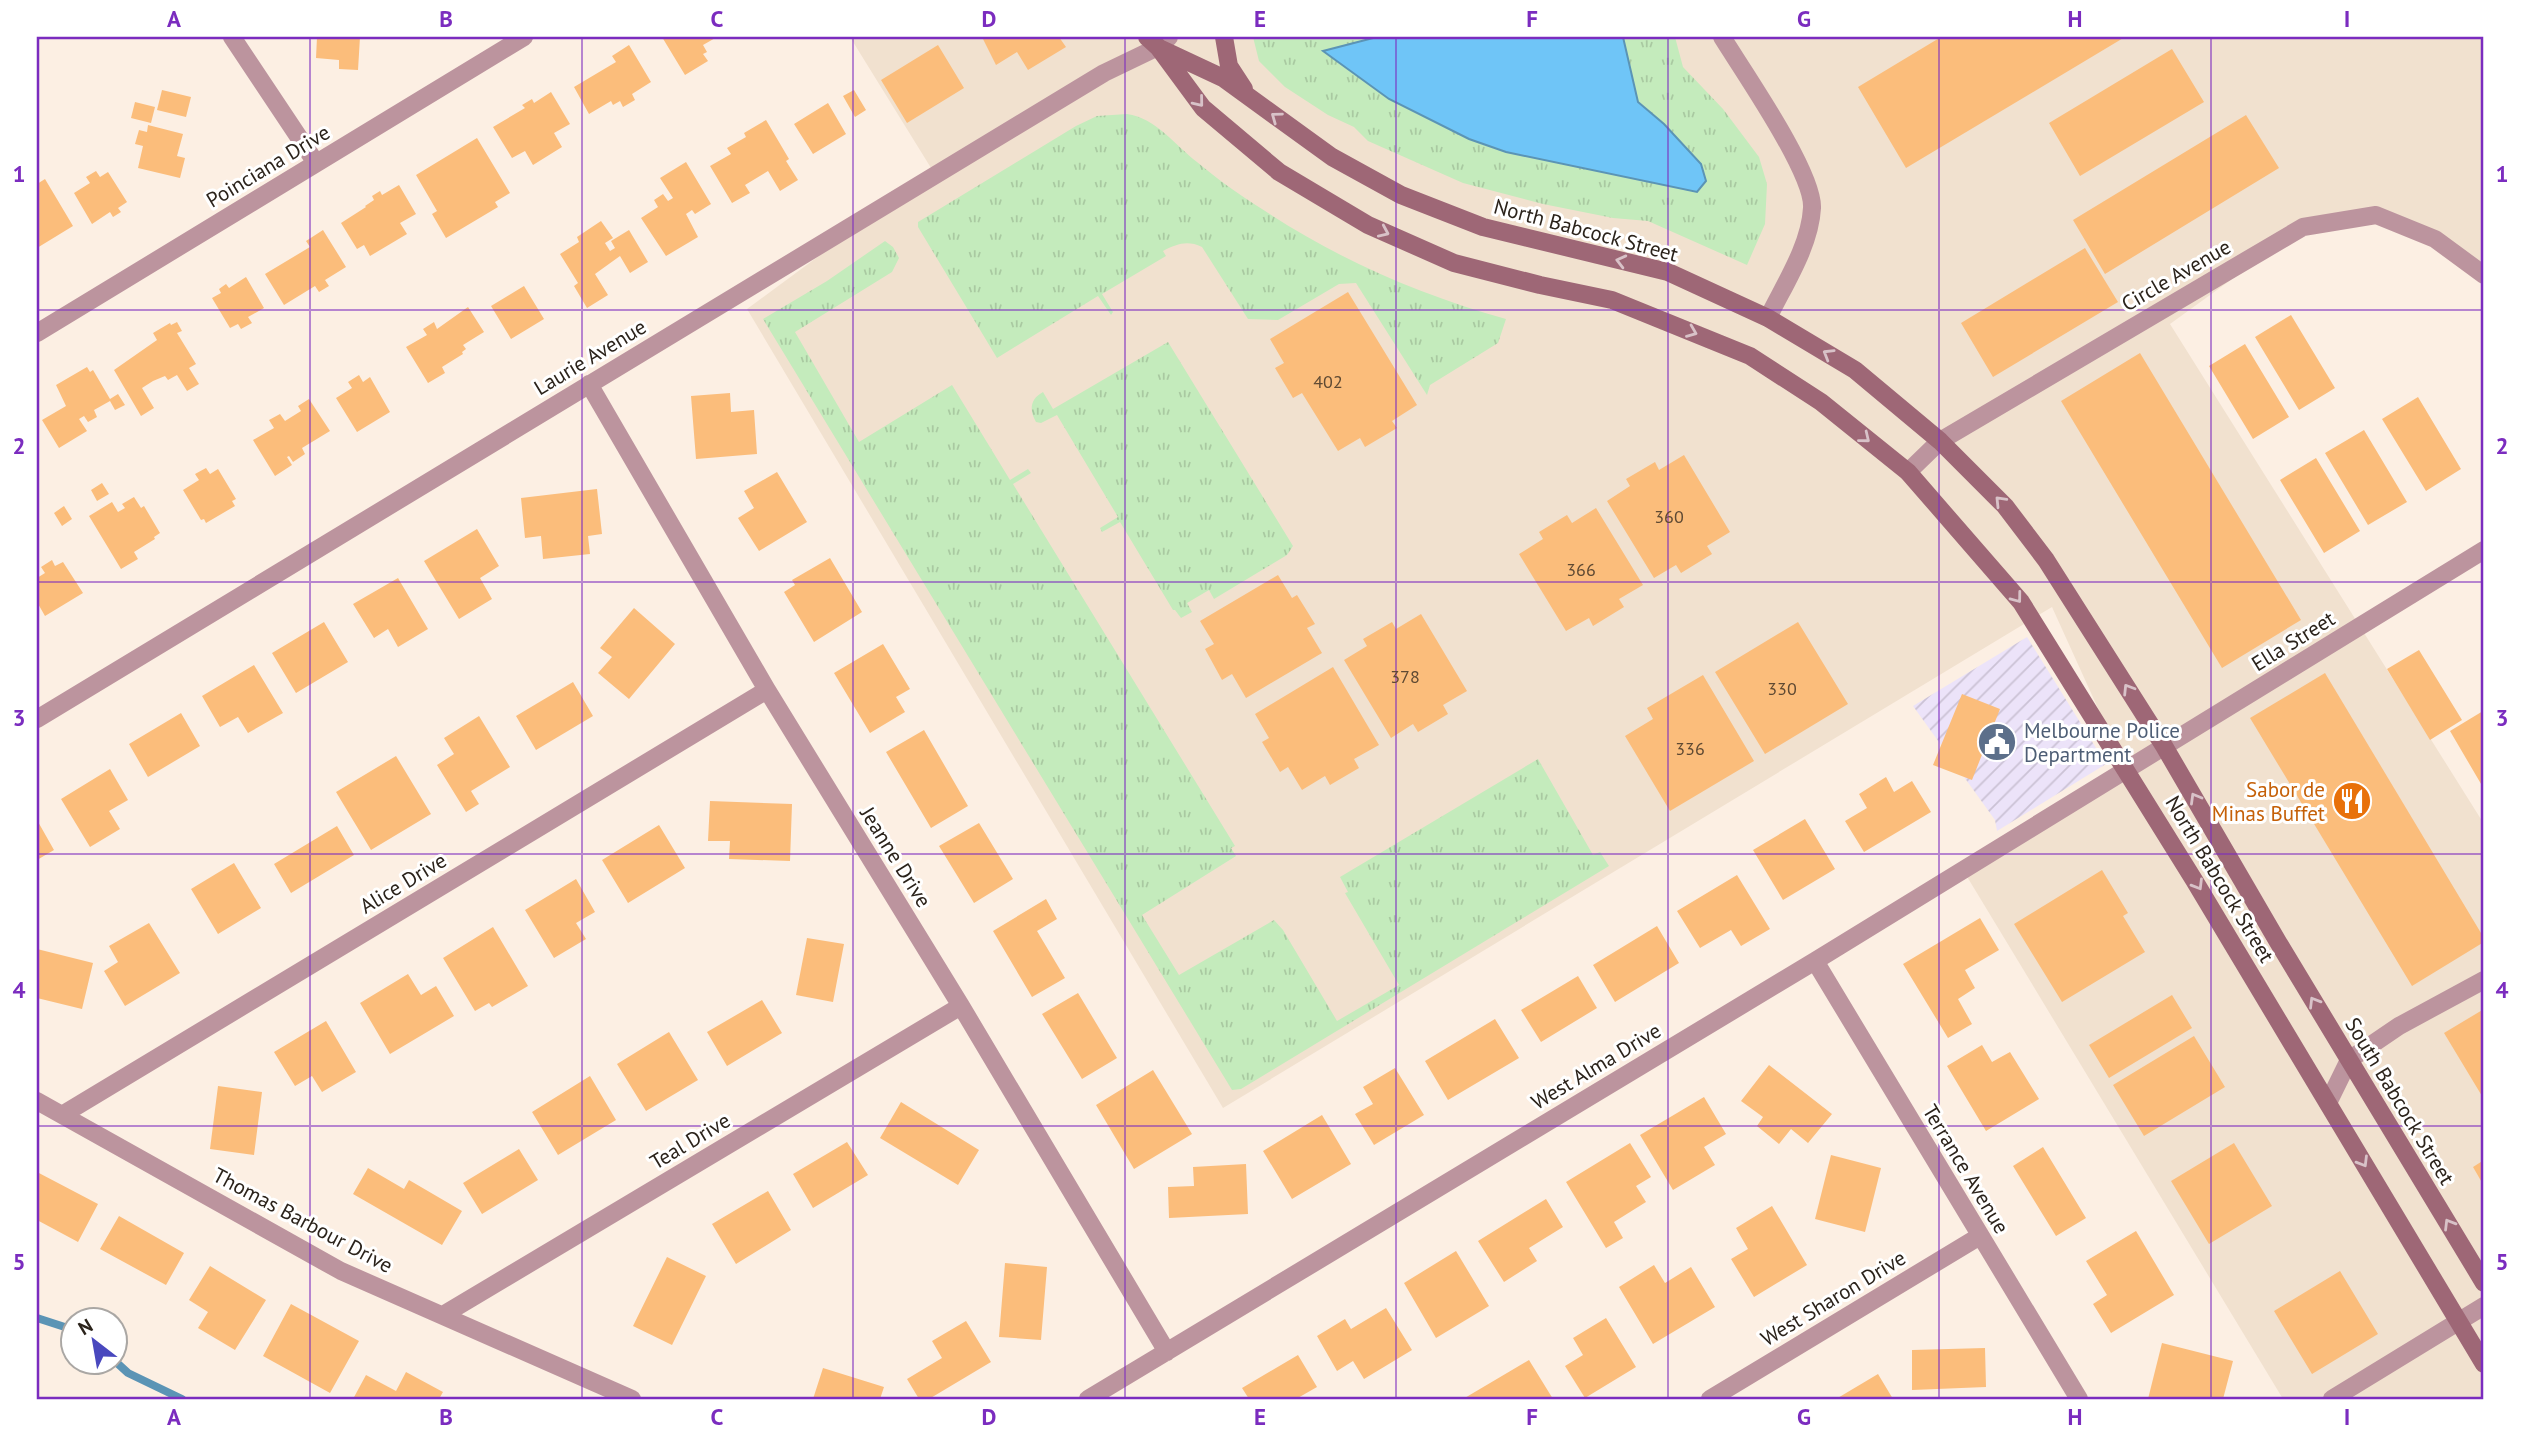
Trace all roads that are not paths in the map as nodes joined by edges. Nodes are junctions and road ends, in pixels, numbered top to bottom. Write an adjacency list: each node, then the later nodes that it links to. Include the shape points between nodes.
1 (232, 37): 7 (street)
2 (524, 37): 7 (street, Poinciana Drive)
3 (1224, 37): 6 (main road, via 1229,66)
4 (1722, 37): 9 (street, via 1801,166 1812,206 1805,240)
5 (1158, 40): 6 (main road, North Babcock Street); 11 (street, Laurie Avenue); 13 (main road, North Babcock Street, one-way to 13, via 1212,116 1279,172 1368,225 1454,263 1612,300 1750,356 1821,402)
6 (1250, 97): 9 (main road, North Babcock Street, one-way to 6, via 1668,272 1483,227 1401,195 1332,157)
7 (316, 163): 10 (street, Poinciana Drive)
8 (2484, 275): 12 (street, Circle Avenue, via 2435,239 2376,215 2303,227)
9 (1769, 318): 12 (main road, North Babcock Street, one-way to 9, via 1855,370)
10 (37, 333)
11 (589, 384): 15 (street, Jeanne Drive); 16 (street, Laurie Avenue)
12 (1940, 440): 13 (street, Circle Avenue); 17 (main road, North Babcock Street, one-way to 12, via 2046,560 2006,506)
13 (1908, 472): 18 (main road, North Babcock Street, one-way to 18, via 2021,602)
14 (2484, 551): 17 (street, Ella Street)
15 (767, 690): 22 (street, Jeanne Drive); 26 (street, Alice Drive)
16 (37, 719)
17 (2164, 746): 18 (street, Ella Street); 19 (main road, North Babcock Street, one-way to 17)
18 (2126, 770): 20 (street, West Alma Drive); 25 (main road, North Babcock Street, one-way to 25)
19 (2278, 942): 23 (main road, South Babcock Street, one-way to 19)
20 (1815, 961): 27 (street, Terrance Avenue); 32 (street, West Alma Drive)
21 (2484, 980): 23 (street, via 2399,1026)
22 (961, 1006): 30 (street, Teal Drive); 32 (street, Jeanne Drive)
23 (2349, 1060): 25 (street); 28 (main road, South Babcock Street, one-way to 23)
24 (37, 1101): 26 (street, Thomas Barbour Drive)
25 (2328, 1103): 31 (main road, North Babcock Street, one-way to 31)
26 (62, 1115): 30 (street, Thomas Barbour Drive, via 341,1271)
27 (1980, 1236): 36 (street, West Sharon Drive); 37 (street, Terrance Avenue)
28 (2484, 1283)
29 (2484, 1306): 31 (street)
30 (443, 1315): 34 (street, Thomas Barbour Drive)
31 (2458, 1321): 33 (main road, North Babcock Street); 38 (street)
32 (1167, 1352): 35 (street, West Alma Drive)
33 (2484, 1364)
34 (632, 1399)
35 (1088, 1399)
36 (1710, 1399)
37 (2079, 1399)
38 (2332, 1399)

